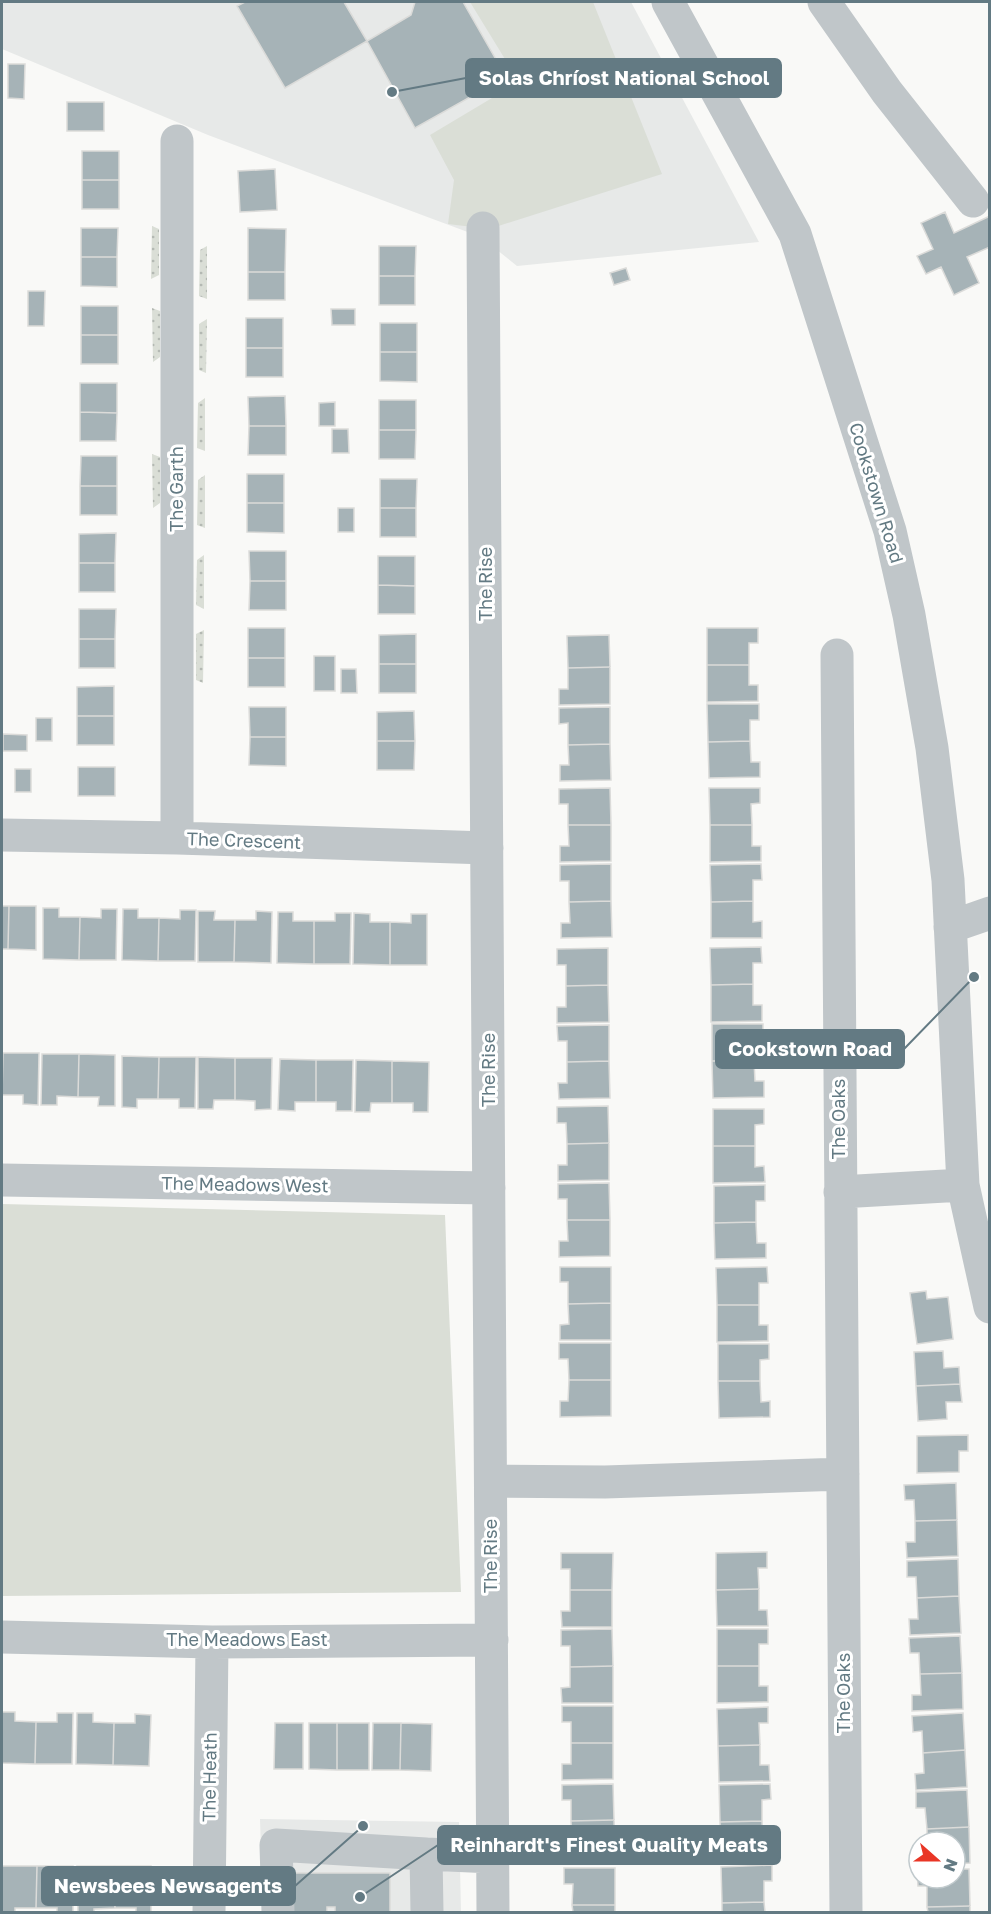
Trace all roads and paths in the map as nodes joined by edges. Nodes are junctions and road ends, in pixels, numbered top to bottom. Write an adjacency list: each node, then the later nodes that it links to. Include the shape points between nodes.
1 (668, 2): 11 (street, Cookstown Road, via 795,234 890,531 932,747)
2 (824, 2): 4 (street)
3 (177, 141): 8 (street, The Garth)
4 (973, 201)
5 (483, 228): 9 (street, The Rise)
6 (837, 655): 15 (street, The Oaks)
7 (2, 835): 8 (street, The Crescent)
8 (177, 838): 9 (street, The Crescent)
9 (487, 848): 14 (street, The Rise)
10 (990, 913): 11 (street)
11 (950, 927): 13 (street, Cookstown Road)
12 (2, 1180): 14 (street, The Meadows West)
13 (963, 1185): 15 (street); 16 (street, Cookstown Road)
14 (489, 1188): 18 (street, The Rise)
15 (840, 1192): 17 (street, The Oaks)
16 (990, 1307)
17 (843, 1474): 18 (street, via 605,1482); 28 (street, The Oaks)
18 (491, 1481): 20 (street, The Rise)
19 (2, 1637): 21 (street, The Meadows East)
20 (492, 1640): 21 (street, The Meadows East); 23 (street, The Rise)
21 (212, 1642): 24 (street, The Heath)
22 (426, 1854): 23 (street); 25 (street, via 276,1845); 26 (street)
23 (493, 1857): 27 (street, The Rise)
24 (209, 1912)
25 (278, 1912)
26 (427, 1912)
27 (493, 1912)
28 (846, 1912)

